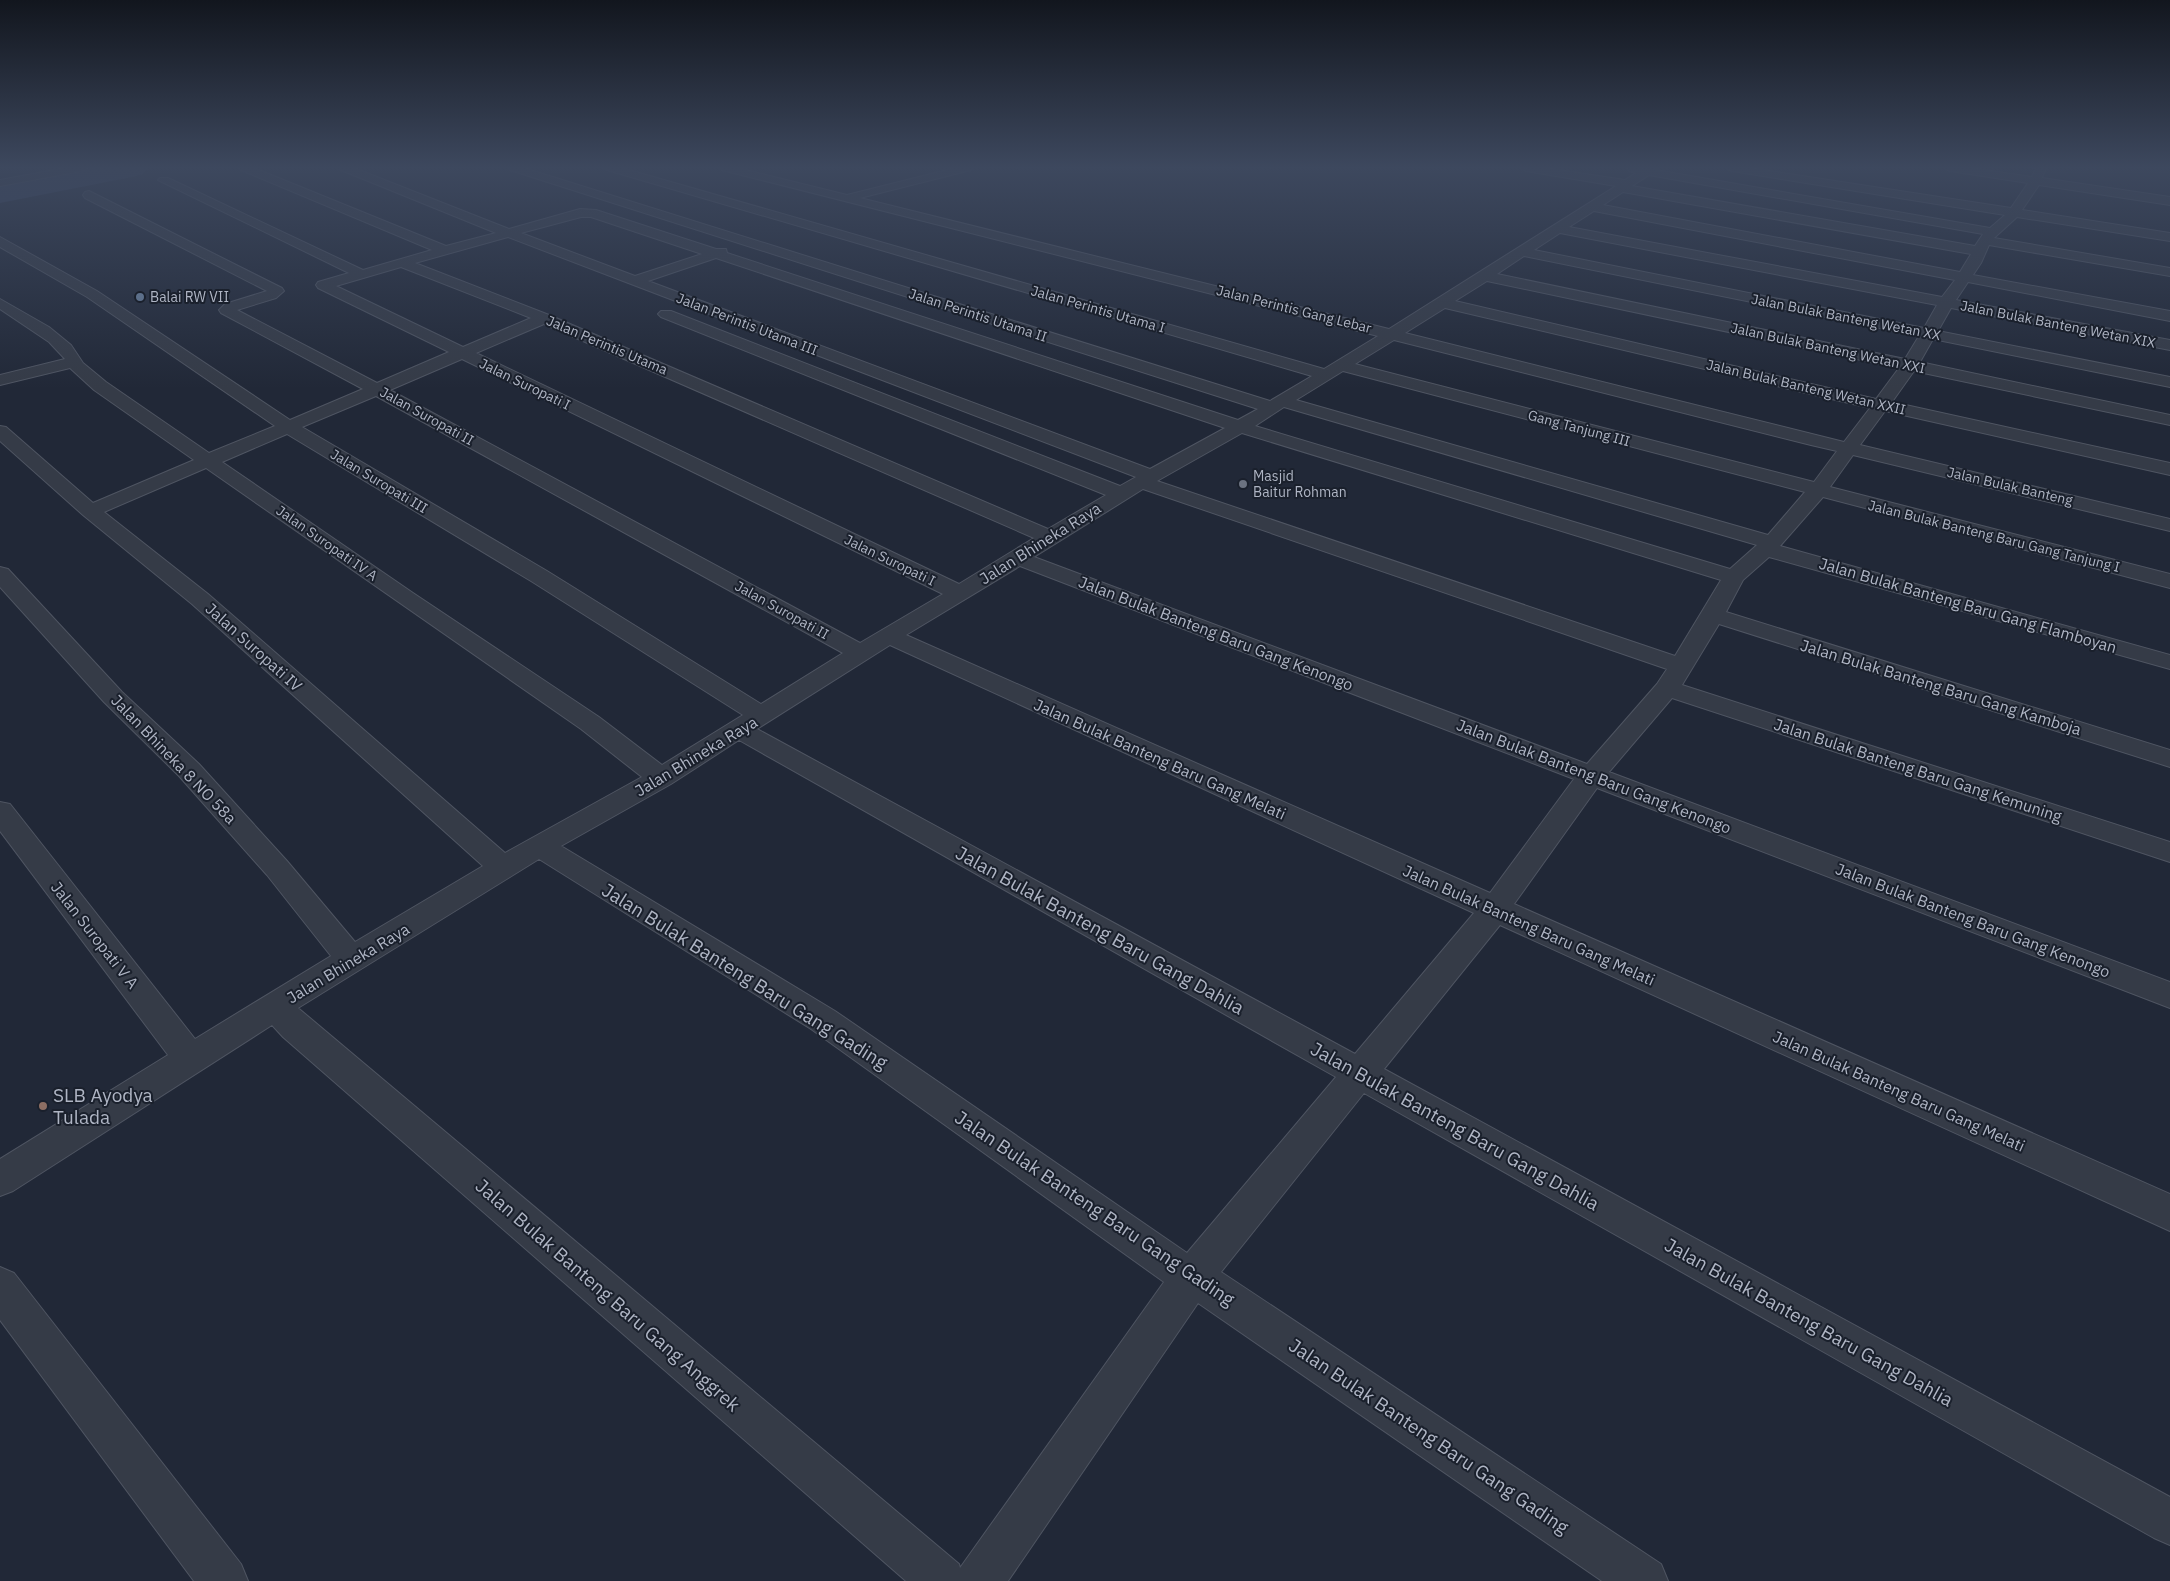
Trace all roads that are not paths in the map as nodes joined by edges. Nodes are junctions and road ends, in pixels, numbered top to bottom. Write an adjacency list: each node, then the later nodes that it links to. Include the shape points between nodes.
1 (1, 242): 47 (street, Jalan Suropati III, via 92,294)
2 (180, 242): 43 (street, Jalan Suropati II, via 277,292 226,310)
3 (293, 242): 24 (street)
4 (423, 242): 18 (street)
5 (477, 242): 18 (street)
6 (531, 242): 27 (street, Jalan Perintis Utama III)
7 (679, 242): 20 (street)
8 (748, 242): 20 (street); 44 (street, Jalan Perintis Utama II)
9 (874, 242): 40 (street, Jalan Perintis Utama I)
10 (1027, 242): 34 (street, Jalan Perintis Gang Lebar)
11 (1538, 242): 19 (street, Jalan Bhineka Raya)
12 (1625, 242): 30 (street, Jalan Bulak Banteng Wetan XIX)
13 (1777, 242): 26 (street)
14 (1954, 242): 17 (street)
15 (1963, 242): 17 (street)
16 (1989, 242): 17 (street)
17 (1985, 247): 21 (street); 23 (street); 26 (street)
18 (445, 251): 22 (street)
19 (1522, 252): 25 (street, Jalan Bhineka Raya); 35 (street, Jalan Bulak Banteng Wetan XX)
20 (717, 254): 27 (street); 48 (street)
21 (2170, 260)
22 (402, 263): 24 (street); 33 (street, Jalan Perintis Utama)
23 (2170, 272)
24 (361, 274): 37 (street, Jalan Suropati I, via 323,285)
25 (1486, 276): 29 (street, Jalan Bhineka Raya); 39 (street, Jalan Bulak Banteng Wetan XXI)
26 (1964, 277): 30 (street); 32 (street)
27 (635, 281): 54 (street, Jalan Perintis Utama III)
28 (0, 302): 38 (street, Jalan Suropati IV A, via 49,334)
29 (1443, 303): 34 (street, Jalan Bhineka Raya); 45 (street, Jalan Bulak Banteng Wetan XXII)
30 (1946, 303): 35 (street); 36 (street, Jalan Bulak Banteng Wetan XIX)
31 (666, 314): 54 (street)
32 (2170, 316)
33 (544, 318): 37 (street); 58 (street, Jalan Perintis Utama)
34 (1392, 333): 40 (street, Jalan Bhineka Raya); 50 (street, Jalan Perintis Gang Lebar)
35 (1929, 333): 39 (street); 42 (street, Jalan Bulak Banteng Wetan XX)
36 (2170, 345)
37 (463, 354): 43 (street); 64 (street, Jalan Suropati I)
38 (75, 362): 41 (street); 52 (street, Jalan Suropati IV A, via 100,386)
39 (1910, 365): 45 (street); 46 (street, Jalan Bulak Banteng Wetan XXI)
40 (1332, 370): 44 (street, Jalan Bhineka Raya); 55 (street, Gang Tanjung III)
41 (0, 380)
42 (2170, 382)
43 (378, 390): 47 (street); 67 (street, Jalan Suropati II)
44 (1275, 404): 48 (street, Jalan Bhineka Raya); 59 (street, Jalan Perintis Utama II)
45 (1880, 405): 51 (street); 53 (street, Jalan Bulak Banteng Wetan XXII)
46 (2170, 420)
47 (289, 427): 52 (street); 70 (street, Jalan Suropati III, via 539,576)
48 (1240, 427): 54 (street, Jalan Bhineka Raya); 62 (street)
49 (0, 431): 56 (street, Jalan Suropati IV)
50 (1818, 441): 51 (street, Jalan Bulak Banteng)
51 (1845, 447): 55 (street); 57 (street, Jalan Bulak Banteng)
52 (210, 461): 56 (street); 74 (street, Jalan Suropati IV A, via 590,723)
53 (2170, 468)
54 (1138, 484): 58 (street, Jalan Bhineka Raya); 69 (street, Jalan Bulak Banteng Baru Gang Kemuning)
55 (1818, 490): 59 (street); 63 (street, Jalan Bulak Banteng Baru Gang Tanjung I)
56 (90, 511): 78 (street, Jalan Suropati IV, via 200,599)
57 (2170, 524)
58 (1049, 537): 60 (street, Jalan Bhineka Raya)
59 (1769, 546): 62 (street); 68 (street, Jalan Bulak Banteng Baru Gang Flamboyan)
60 (1018, 558): 64 (street, Jalan Bhineka Raya); 73 (street, Jalan Bulak Banteng Baru Gang Kenongo)
61 (0, 574): 80 (street, Jalan Bhineka 8 NO 58a, via 113,697 189,770 277,868)
62 (1734, 577): 65 (street)
63 (2170, 581)
64 (959, 593): 66 (street, Jalan Bhineka Raya)
65 (1713, 615): 69 (street); 72 (street, Jalan Bulak Banteng Baru Gang Kamboja)
66 (889, 636): 67 (street, Jalan Bhineka Raya); 79 (street, Jalan Bulak Banteng Baru Gang Melati)
67 (860, 653): 70 (street, Jalan Bhineka Raya)
68 (2170, 662)
69 (1674, 677): 73 (street); 77 (street, Jalan Bulak Banteng Baru Gang Kemuning)
70 (762, 716): 71 (street, Jalan Bhineka Raya)
71 (740, 730): 74 (street, Jalan Bhineka Raya); 84 (street, Jalan Bulak Banteng Baru Gang Dahlia)
72 (2170, 759)
73 (1592, 775): 79 (street); 81 (street, Jalan Bulak Banteng Baru Gang Kenongo)
74 (661, 778): 76 (street, Jalan Bhineka Raya)
75 (0, 811): 83 (street, Jalan Suropati V A)
76 (539, 846): 78 (street, Jalan Bhineka Raya); 87 (street, Jalan Bulak Banteng Baru Gang Gading, via 823,1020 1173,1266)
77 (2170, 852)
78 (504, 868): 80 (street, Jalan Bhineka Raya)
79 (1494, 910): 84 (street); 86 (street, Jalan Bulak Banteng Baru Gang Melati)
80 (346, 954): 82 (street, Jalan Bhineka Raya)
81 (2170, 996)
82 (275, 1006): 83 (street, Jalan Bhineka Raya); 91 (street, Jalan Bulak Banteng Baru Gang Anggrek, via 295,1027)
83 (191, 1059): 85 (street, Jalan Bhineka Raya)
84 (1359, 1073): 87 (street); 89 (street, Jalan Bulak Banteng Baru Gang Dahlia)
85 (0, 1179)
86 (2170, 1213)
87 (1193, 1276): 92 (street); 93 (street, Jalan Bulak Banteng Baru Gang Gading)
88 (0, 1287): 90 (street)
89 (2170, 1522)
90 (224, 1581)
91 (942, 1581)
92 (979, 1581)
93 (1644, 1581)

